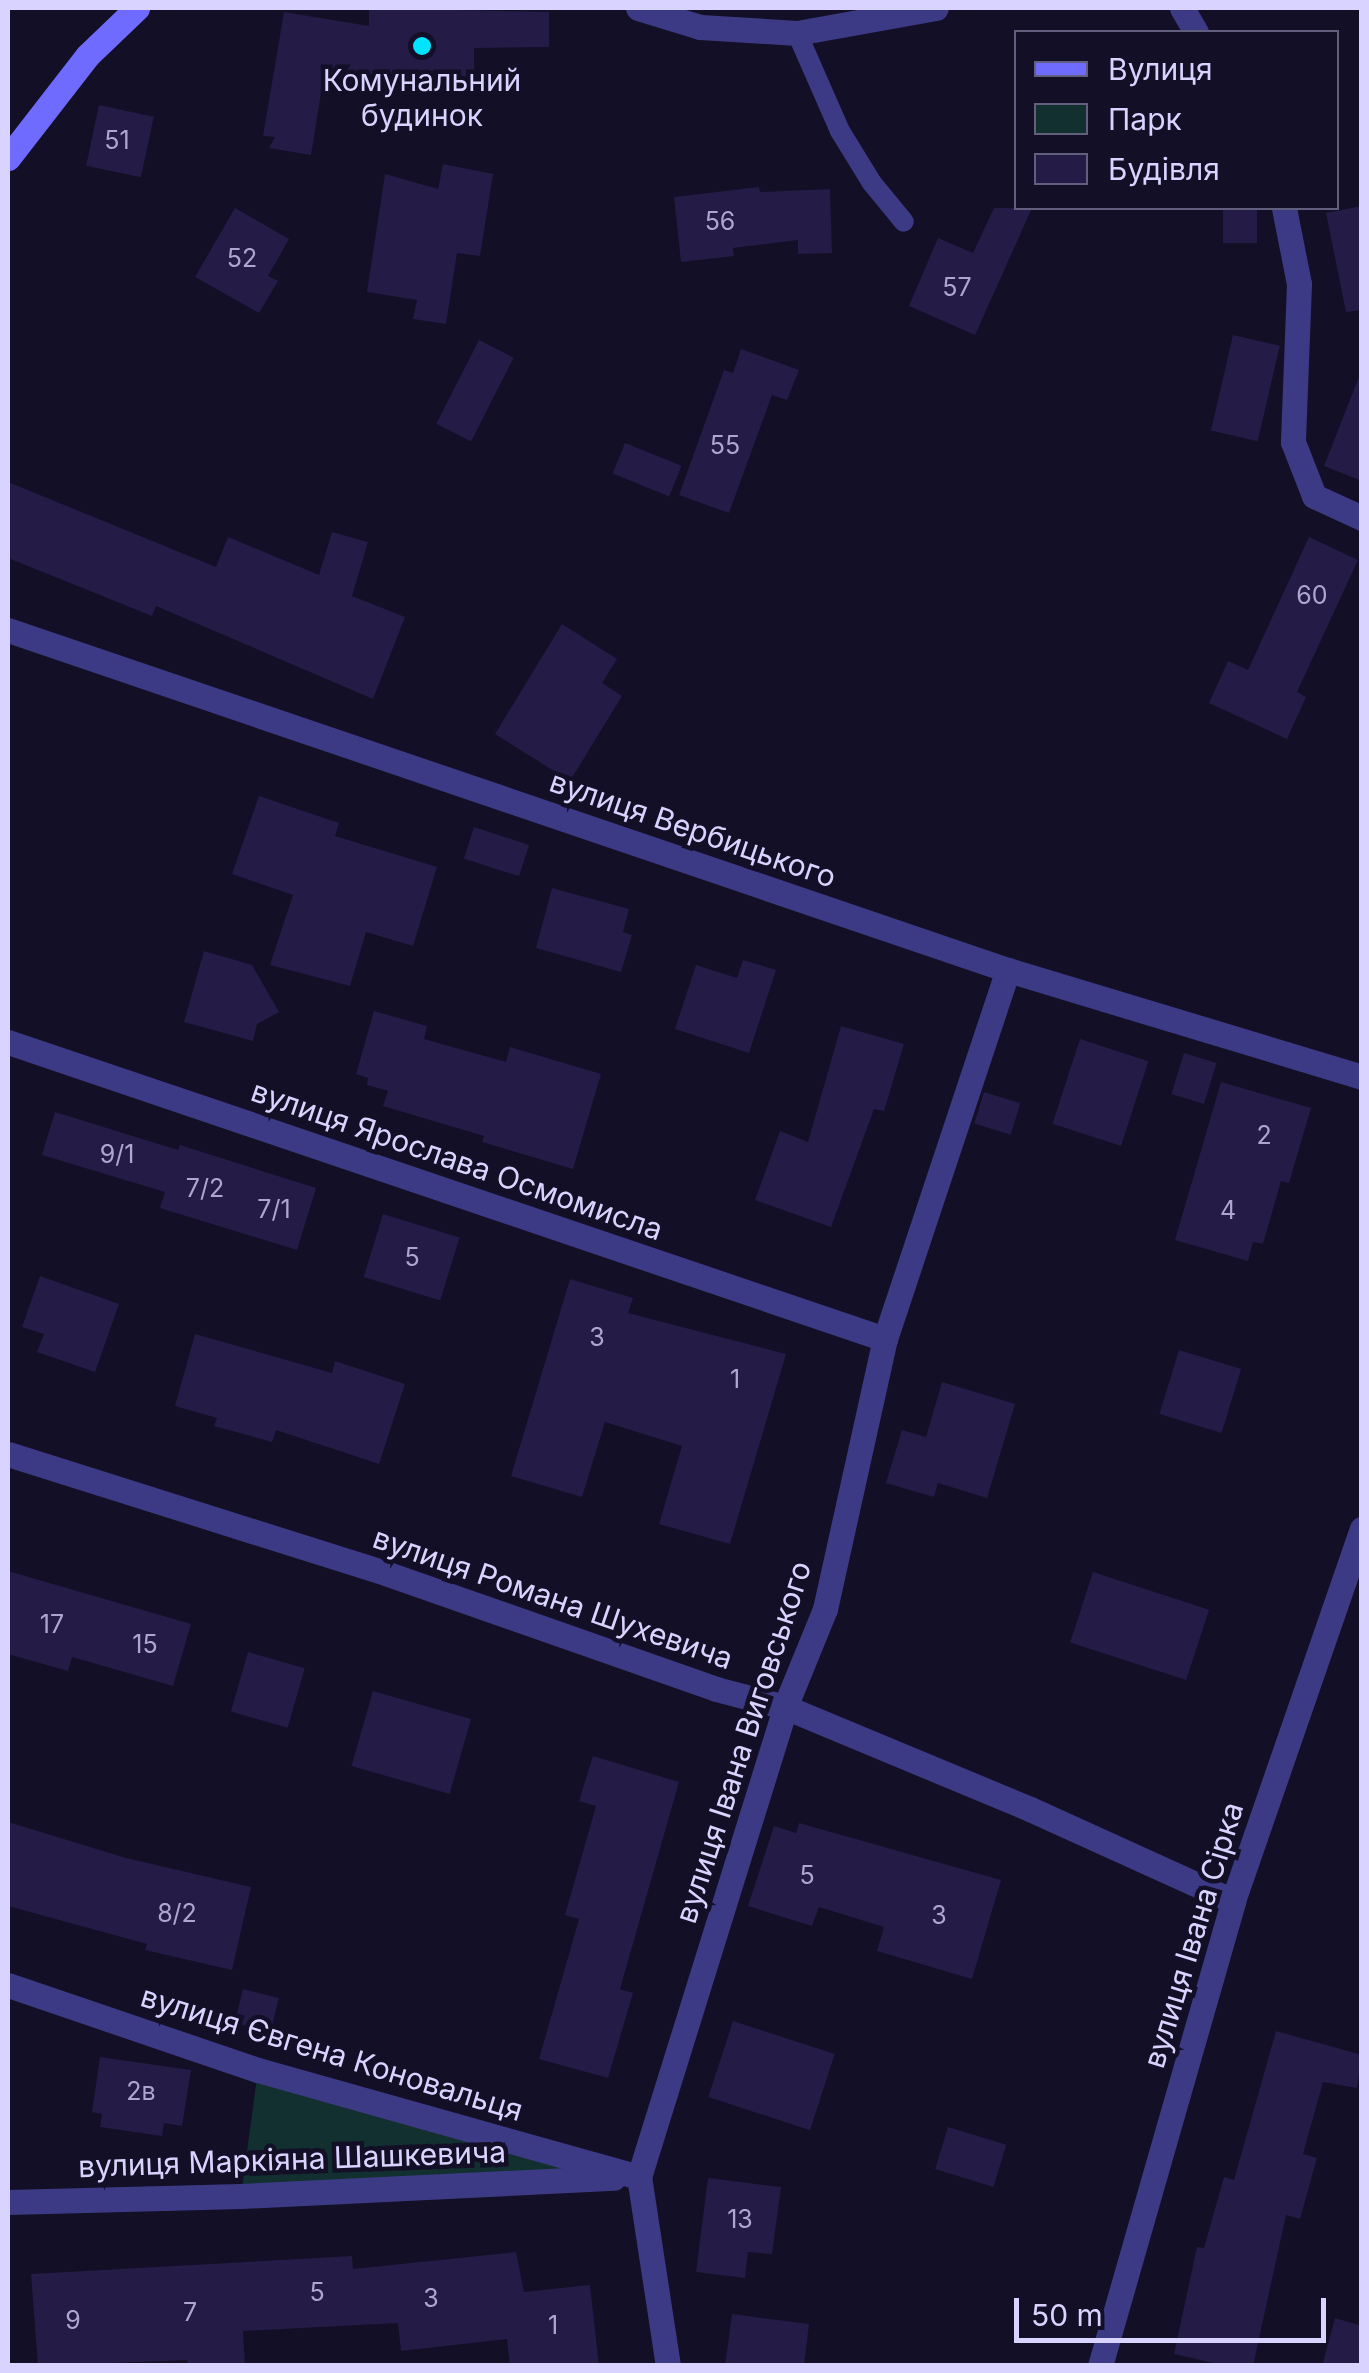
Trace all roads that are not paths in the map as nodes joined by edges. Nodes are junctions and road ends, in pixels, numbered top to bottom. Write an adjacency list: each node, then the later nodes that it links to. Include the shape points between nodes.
1 (137, 8): 7 (street, via 88,55)
2 (638, 8): 6 (street, via 700,27)
3 (936, 8): 6 (street)
4 (1182, 8): 5 (street)
5 (1195, 30)
6 (797, 33): 9 (lane, via 840,131)
7 (8, 158)
8 (1284, 210): 10 (street, via 1299,284 1293,442 1314,496)
9 (904, 222)
10 (1362, 518)
11 (8, 630): 12 (street, вулиця Вербицького)
12 (1008, 970): 14 (street, вулиця Вербицького); 15 (street, вулиця Івана Виговського)
13 (8, 1042): 15 (street, вулиця Ярослава Осмомисла)
14 (1362, 1077)
15 (886, 1339): 18 (street, вулиця Івана Виговського, via 824,1609)
16 (8, 1454): 18 (street, вулиця Романа Шухевича, via 388,1574 716,1690)
17 (1362, 1528): 19 (street, вулиця Івана Сірка)
18 (785, 1707): 19 (street, вулиця Романа Шухевича); 21 (street, вулиця Івана Виговського)
19 (1233, 1901): 24 (street, вулиця Івана Сірка)
20 (8, 1985): 21 (street, вулиця Євгена Коновальця, via 258,2070)
21 (639, 2177): 22 (street, вулиця Маркіяна Шашкевича); 23 (street, вулиця Івана Виговського)
22 (8, 2202)
23 (668, 2366)
24 (1100, 2366)

